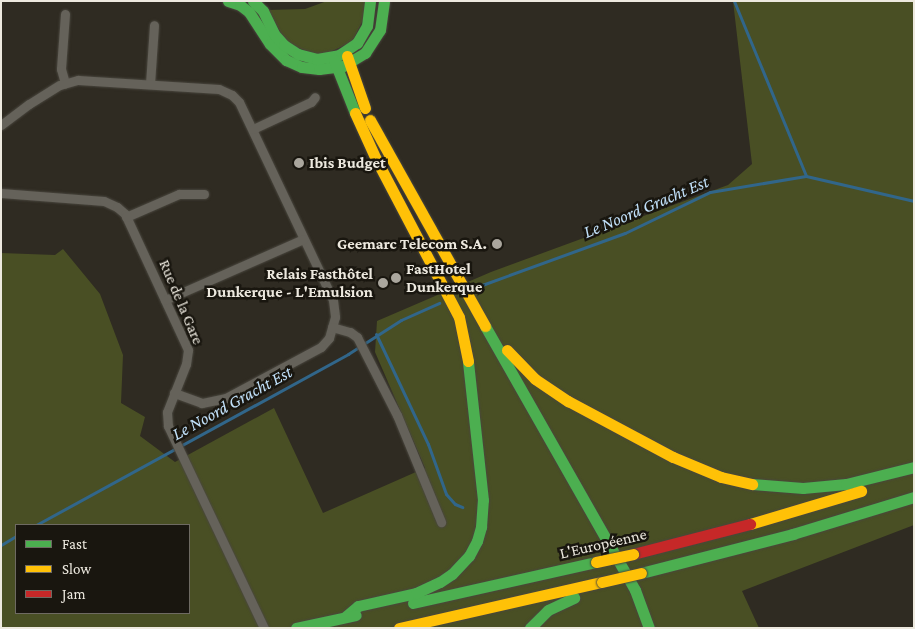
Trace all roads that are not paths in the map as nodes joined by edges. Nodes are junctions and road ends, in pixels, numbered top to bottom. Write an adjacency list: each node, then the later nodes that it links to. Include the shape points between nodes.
1 (228, 1): 8 (main road, via 249,12 270,44 290,62 310,69)
2 (253, 1): 8 (main road, via 264,11 274,34 287,48 309,58)
3 (370, 1): 7 (main road, via 369,20 364,33)
4 (384, 1): 9 (main road, via 382,23 376,37 362,55)
5 (65, 14): 10 (street, via 61,69)
6 (154, 25): 11 (street)
7 (346, 51): 8 (main road); 9 (main road)
8 (335, 62): 9 (main road); 13 (main road)
9 (349, 63): 13 (main road)
10 (65, 83): 11 (street, via 90,79); 14 (street)
11 (150, 84): 15 (street, via 224,91 239,102)
12 (315, 97): 15 (street, via 311,102)
13 (360, 110): 20 (main road, via 381,170); 22 (main road)
14 (1, 125)
15 (253, 129): 19 (street)
16 (1, 193): 18 (street, Rue de la Gare, via 100,200 117,207)
17 (204, 194): 18 (street, via 179,194)
18 (126, 217): 21 (street, Rue de la Gare)
19 (304, 239): 21 (street); 23 (street, via 335,305)
20 (422, 244): 30 (main road, via 456,310 463,334 482,478 481,527 469,556 445,579 416,593 358,606); 35 (main road, via 462,307 625,590)
21 (165, 300): 24 (street, Rue de la Gare, via 188,350)
22 (472, 303): 25 (main road, via 513,358 543,385 602,420 713,474 757,485 803,488 867,480); 36 (main road, via 635,590)
23 (332, 327): 24 (street, via 327,342 321,347 220,401 202,403); 28 (street, via 357,336 397,415)
24 (174, 393): 31 (street, Rue de la Gare, via 166,418)
25 (914, 467)
26 (914, 474): 30 (main road, L'Européenne, bridge, via 736,528 633,554)
27 (914, 497): 29 (main road, bridge)
28 (441, 522)
29 (604, 586): 33 (main road); 34 (main road, via 560,603)
30 (345, 617): 32 (main road, L'Européenne)
31 (264, 628)
32 (296, 628)
33 (399, 628)
34 (530, 628)
35 (638, 628)
36 (649, 628)

